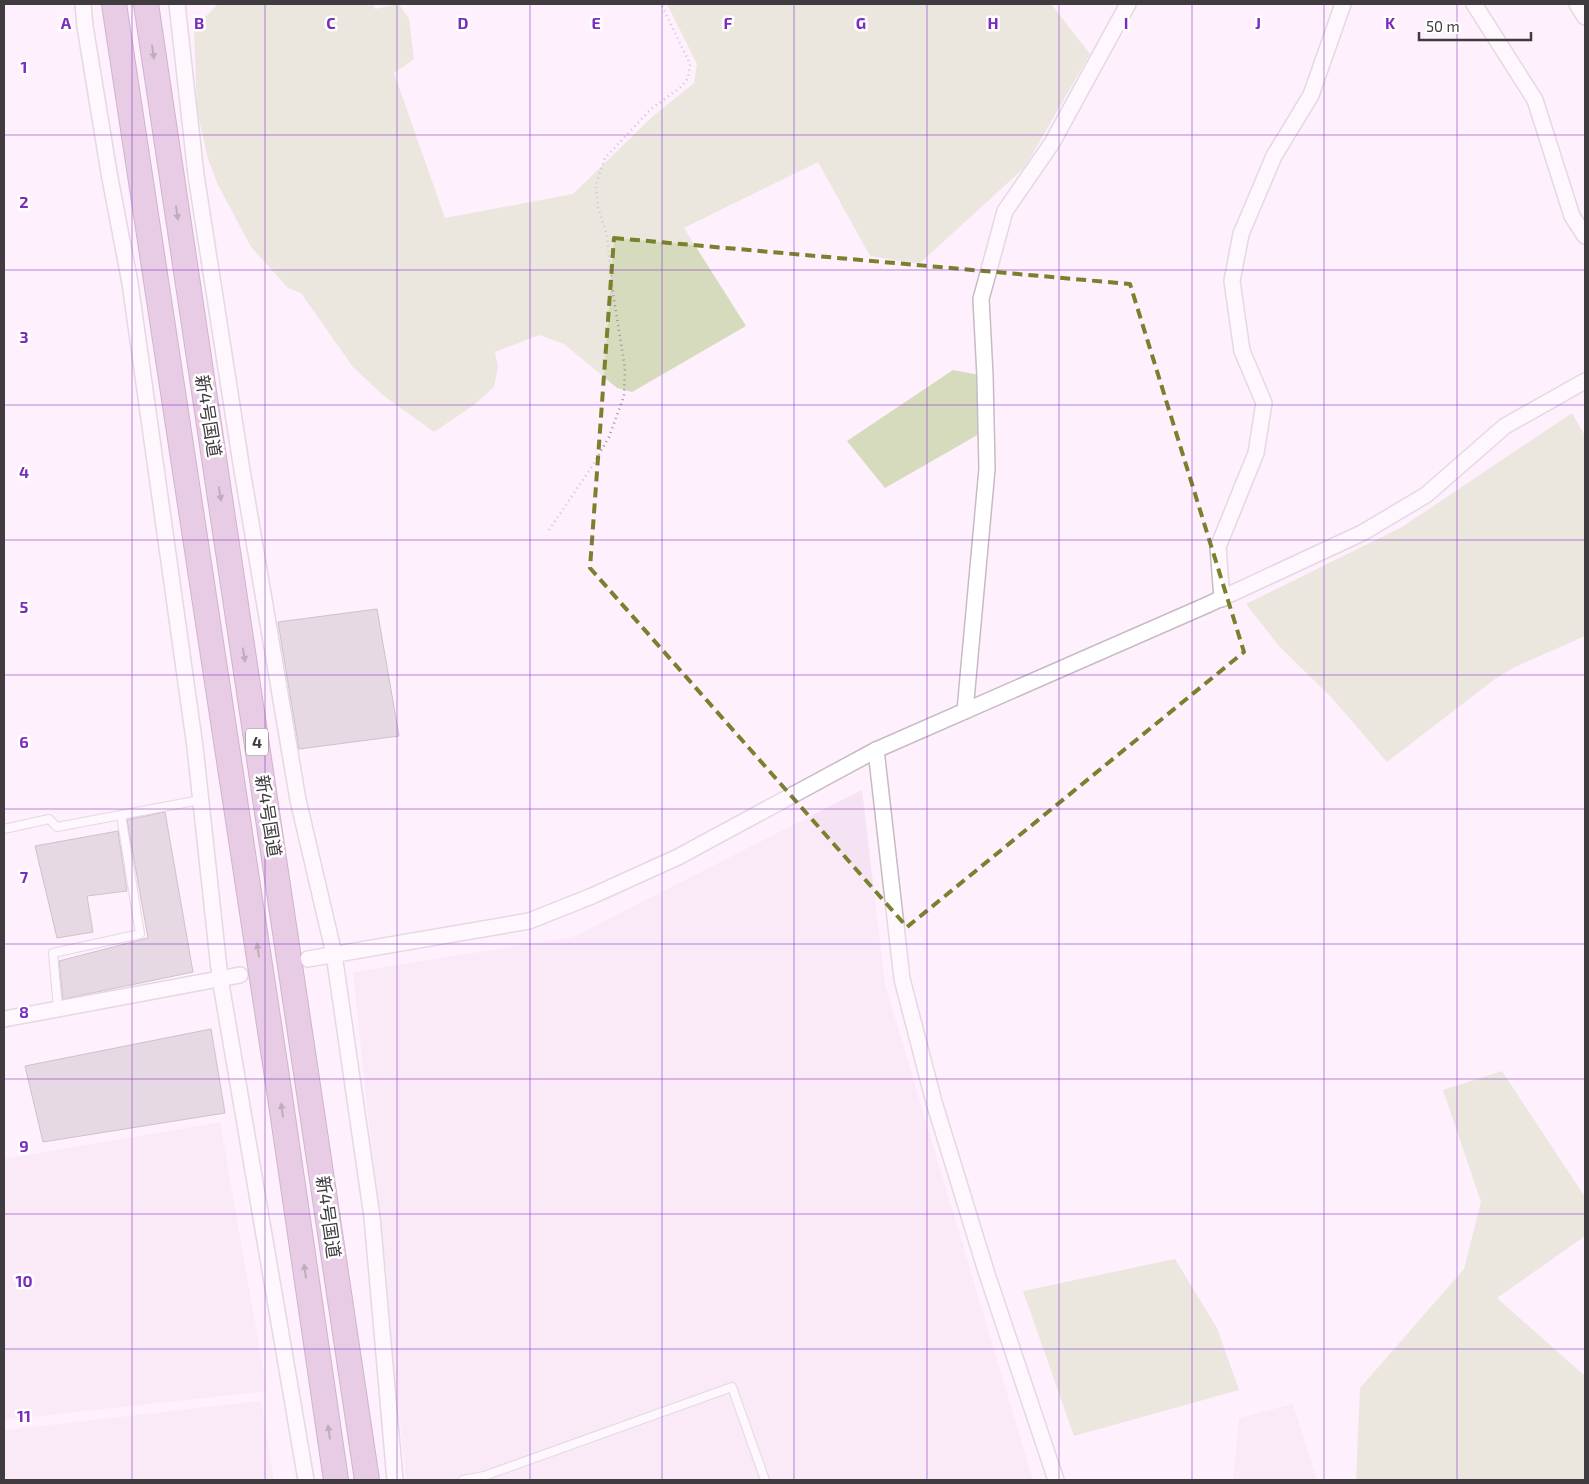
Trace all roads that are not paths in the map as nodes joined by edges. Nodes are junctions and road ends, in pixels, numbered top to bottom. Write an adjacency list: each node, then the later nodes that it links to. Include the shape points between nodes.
1 (83, 4): 12 (street)
2 (114, 4): 11 (highway, 新4号国道 / 4)
3 (146, 4): 14 (highway, 新4号国道 / 4, one-way to 14)
4 (177, 4): 13 (street, via 196,175)
5 (1128, 4): 19 (street, via 1052,143 1005,211 981,299 987,469)
6 (1343, 4): 18 (street, via 1311,95 1274,156 1241,234 1232,281 1242,351 1264,403 1256,453 1218,547)
7 (1474, 4): 10 (street, via 1535,100 1572,216)
8 (1577, 4): 9 (street)
9 (1585, 17)
10 (1585, 236)
11 (157, 280): 12 (street); 31 (highway, 新4号国道 / 4, one-way to 11)
12 (130, 283): 21 (street)
13 (217, 311): 14 (street); 16 (street)
14 (192, 314): 17 (highway, 新4号国道 / 4)
15 (1585, 381): 18 (street, via 1505,426 1426,495 1362,532)
16 (241, 464): 17 (street); 24 (street, via 298,800)
17 (216, 467): 32 (highway, 新4号国道 / 4, one-way to 32)
18 (1222, 598): 19 (street)
19 (965, 711): 20 (street)
20 (876, 750): 24 (street, via 678,857 529,921); 36 (street, via 902,980 934,1102 986,1271)
21 (200, 800): 22 (lane); 27 (street)
22 (121, 815): 23 (lane, via 57,827 49,819); 28 (lane, via 140,934 53,953)
23 (4, 829)
24 (334, 954): 25 (street); 33 (street, via 372,1217)
25 (308, 959)
26 (240, 974): 27 (street)
27 (220, 978): 28 (street); 30 (street)
28 (58, 1009): 29 (street)
29 (4, 1020)
30 (306, 1480)
31 (336, 1480)
32 (368, 1480)
33 (395, 1480)
34 (463, 1480): 35 (lane, via 484,1476 732,1387)
35 (765, 1480)
36 (1056, 1480)

